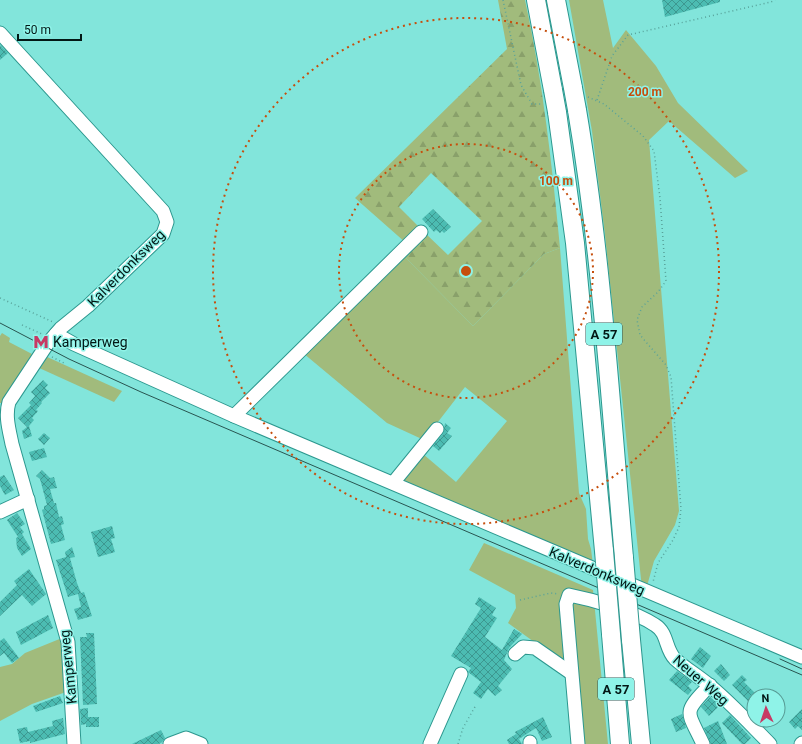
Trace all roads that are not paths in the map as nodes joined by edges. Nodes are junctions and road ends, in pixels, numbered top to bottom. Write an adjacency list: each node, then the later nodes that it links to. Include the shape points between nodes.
1 (536, 0): 21 (highway, A 57, bridge, via 553,90 549,108 575,242)
2 (556, 0): 22 (highway, A 57, bridge, via 577,110 594,239)
3 (0, 33): 5 (street, Kalverdonksweg, via 162,211 167,222 164,234)
4 (421, 232): 6 (street)
5 (56, 333): 6 (street, Kalverdonksweg, via 74,344); 9 (street, Kamperweg, via 9,402 7,413 12,444)
6 (234, 416): 8 (street, Kalverdonksweg)
7 (437, 429): 8 (street)
8 (393, 483): 12 (street, Kalverdonksweg)
9 (28, 499): 10 (street); 16 (street, Kamperweg, via 68,642)
10 (0, 512)
11 (515, 654): 13 (street, via 523,647 535,648)
12 (802, 657)
13 (571, 673): 15 (street, Neuer Weg, via 566,604 569,595 589,599 657,626 665,637 671,655); 20 (street)
14 (461, 674): 19 (street)
15 (710, 685): 23 (street, via 691,705 690,710 690,716); 24 (street, Neuer Weg)
16 (74, 744)
17 (170, 744): 18 (street, via 186,738)
18 (201, 744)
19 (430, 744)
20 (578, 744)
21 (620, 744)
22 (641, 744)
23 (703, 744)
24 (770, 744)

